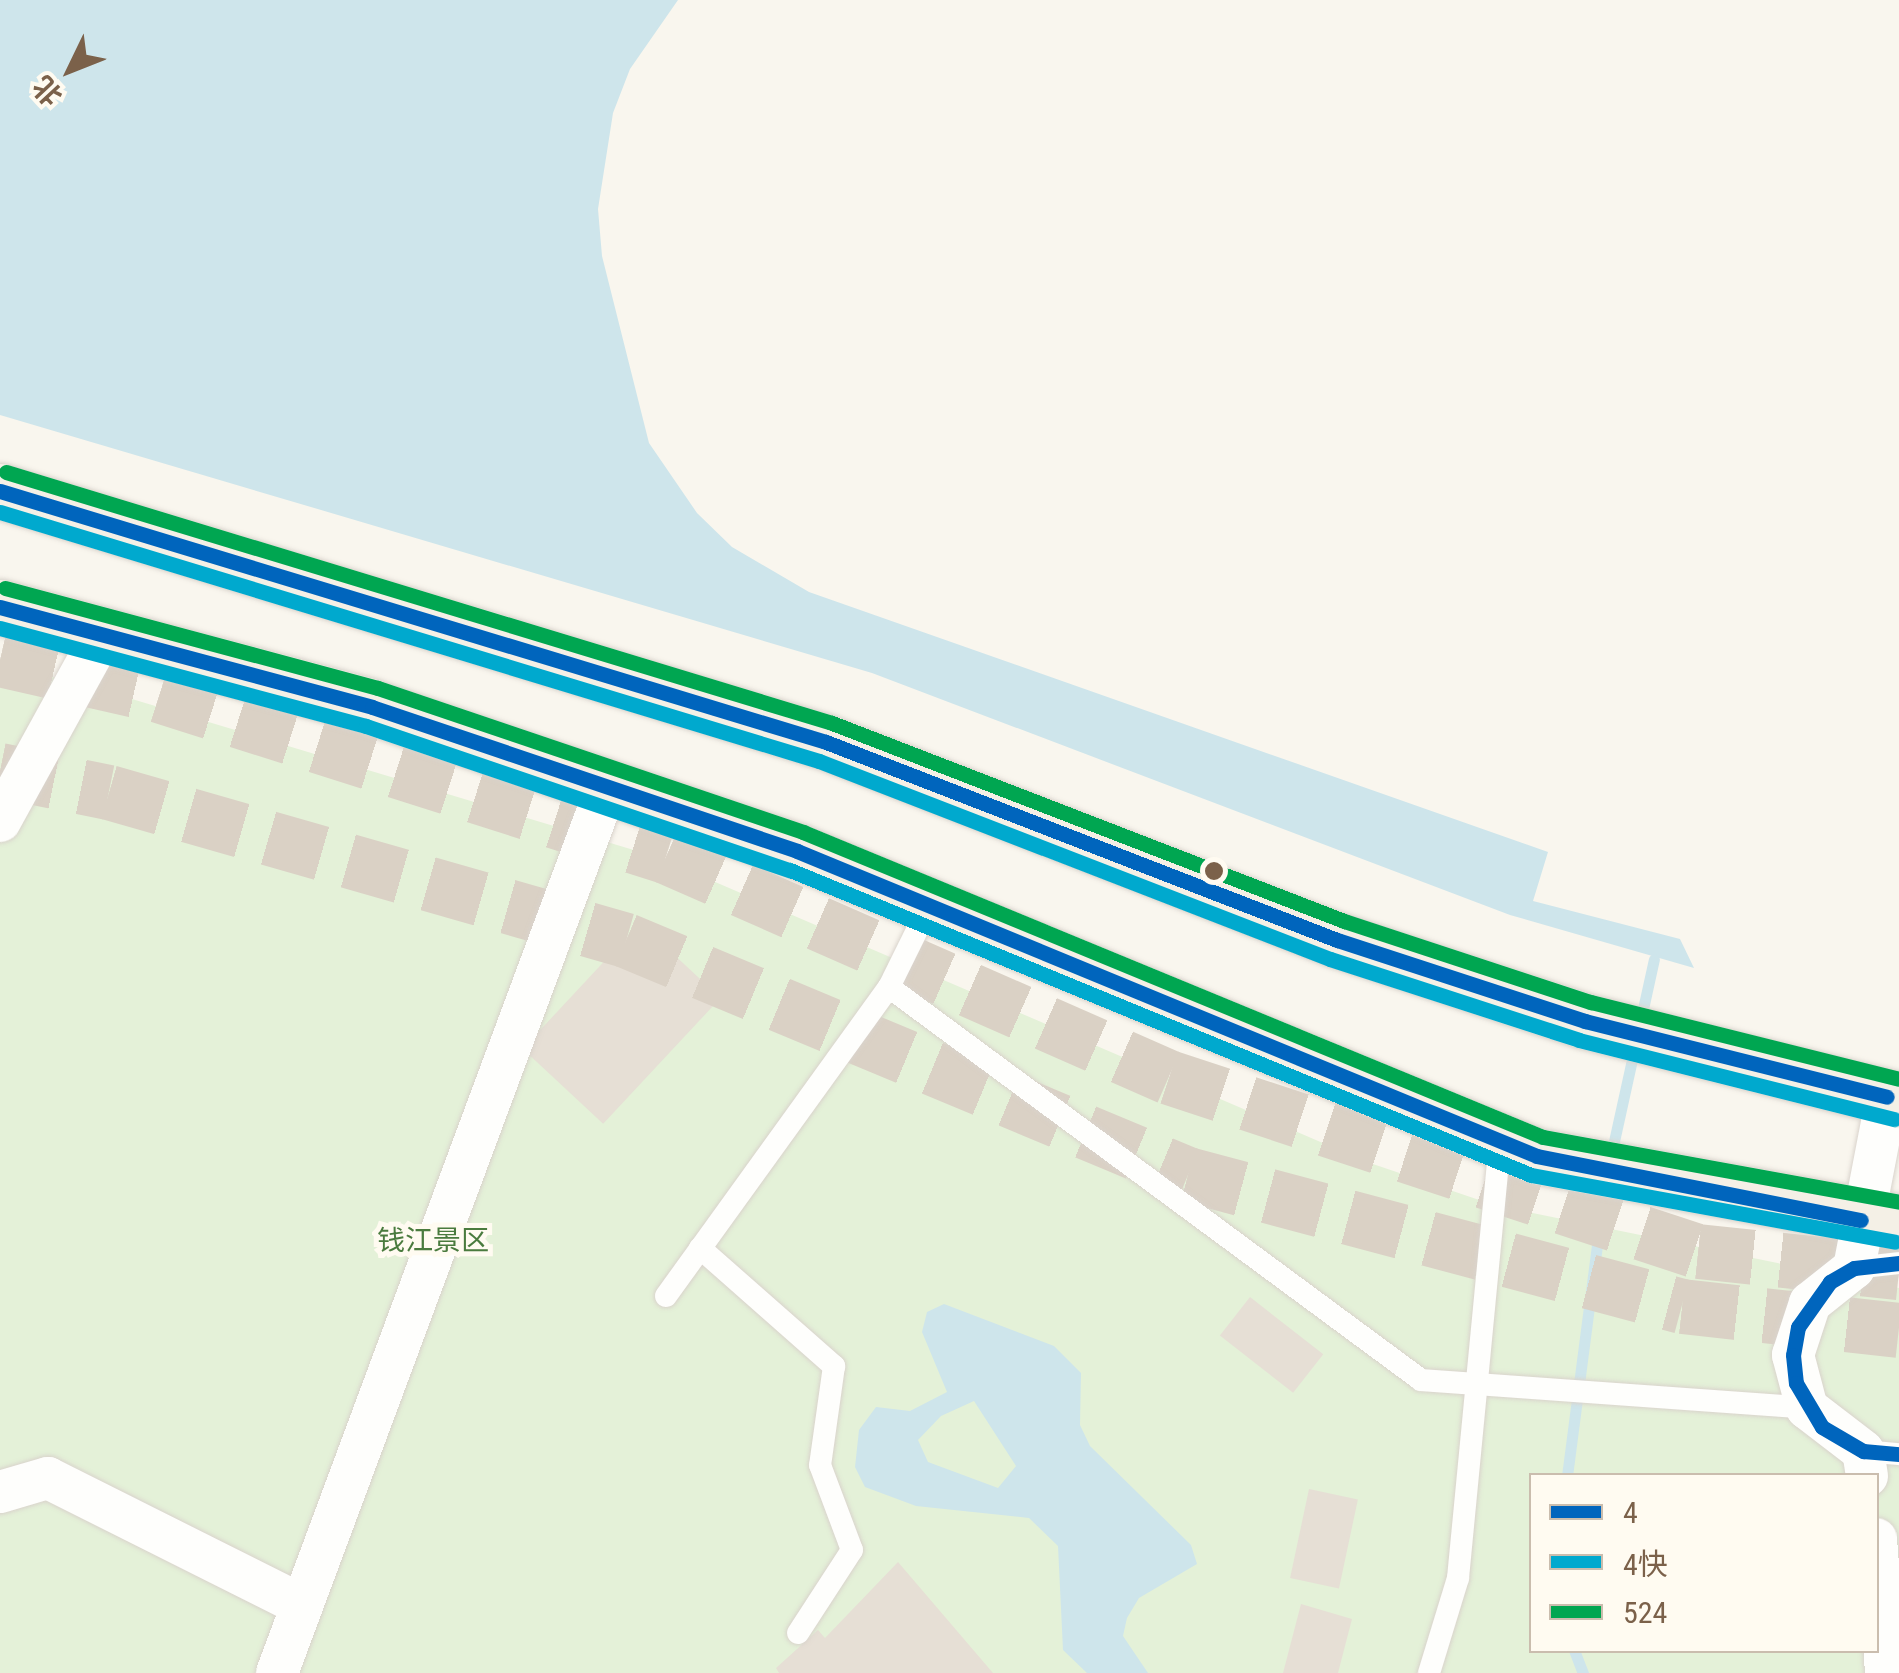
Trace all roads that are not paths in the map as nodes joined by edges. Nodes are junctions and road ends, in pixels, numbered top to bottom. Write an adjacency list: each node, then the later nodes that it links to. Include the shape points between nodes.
1 (0, 491): 8 (main road, via 826,742 1337,940 1638,1034)
2 (0, 607): 3 (main road)
3 (103, 634): 4 (main road, via 372,707); 5 (street)
4 (607, 786): 6 (main road); 18 (street)
5 (0, 821)
6 (931, 903): 7 (lane); 9 (main road)
7 (889, 987): 11 (lane); 14 (lane, via 1421,1380)
8 (1893, 1099): 10 (street)
9 (1500, 1142): 10 (main road); 21 (lane, via 1458,1578)
10 (1871, 1237): 12 (lane); 14 (street, via 1810,1303 1798,1327 1796,1383)
11 (700, 1248): 13 (lane); 19 (lane, via 834,1366 820,1465 852,1550)
12 (1899, 1264)
13 (666, 1296)
14 (1807, 1408): 15 (street)
15 (1876, 1460)
16 (0, 1492): 18 (street, via 48,1478)
17 (1879, 1580): 22 (street)
18 (302, 1605): 20 (street)
19 (798, 1633)
20 (277, 1673)
21 (1428, 1673)
22 (1886, 1673)

